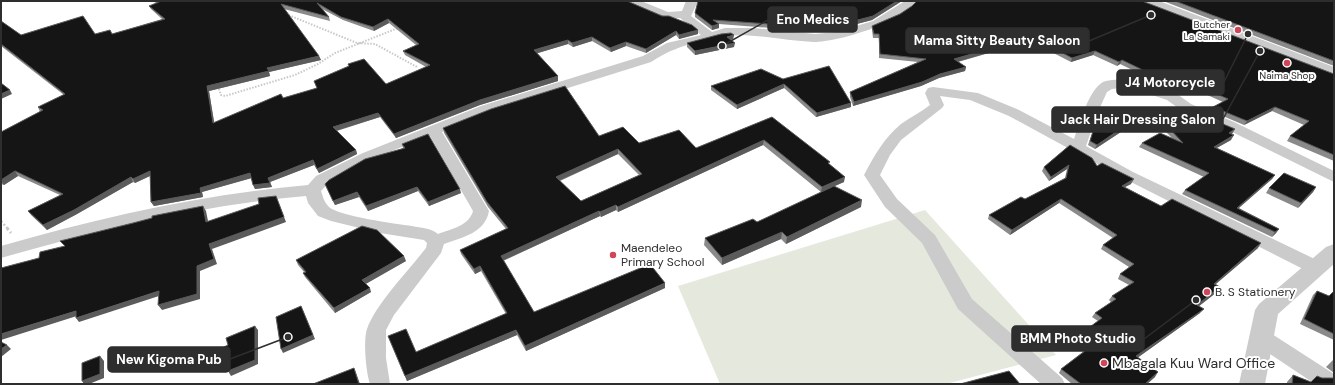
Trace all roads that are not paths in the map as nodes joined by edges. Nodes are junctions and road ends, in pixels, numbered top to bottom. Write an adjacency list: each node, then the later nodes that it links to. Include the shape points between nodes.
1 (631, 1): 5 (street, via 667,16)
2 (692, 1): 5 (street)
3 (912, 1): 6 (street, via 877,23 837,35 815,38 738,31)
4 (1146, 1): 7 (street)
5 (685, 14): 6 (street, via 686,19)
6 (710, 36): 8 (street, via 671,46 647,59 511,101)
7 (1334, 73)
8 (434, 131): 11 (street, via 368,156 322,178); 12 (street, via 481,211 479,220 469,228)
9 (1078, 148): 10 (street, via 1101,90 1108,86 1128,83 1172,97 1190,109 1229,125); 15 (street); 18 (street, via 1014,113 978,97 934,91 932,93 938,105 907,127 889,144 872,175 891,203 928,239 965,304)
10 (1334, 177)
11 (313, 190): 12 (street, via 316,203 324,212 380,227 429,235); 13 (street, via 261,195 178,209 63,234)
12 (436, 241): 17 (street, via 435,249 386,310 376,330 376,358)
13 (1, 252)
14 (1334, 252): 15 (street)
15 (1315, 267): 16 (street, via 1268,310)
16 (1262, 338): 19 (street); 20 (street)
17 (380, 384)
18 (1055, 384)
19 (1252, 384)
20 (1332, 384)

